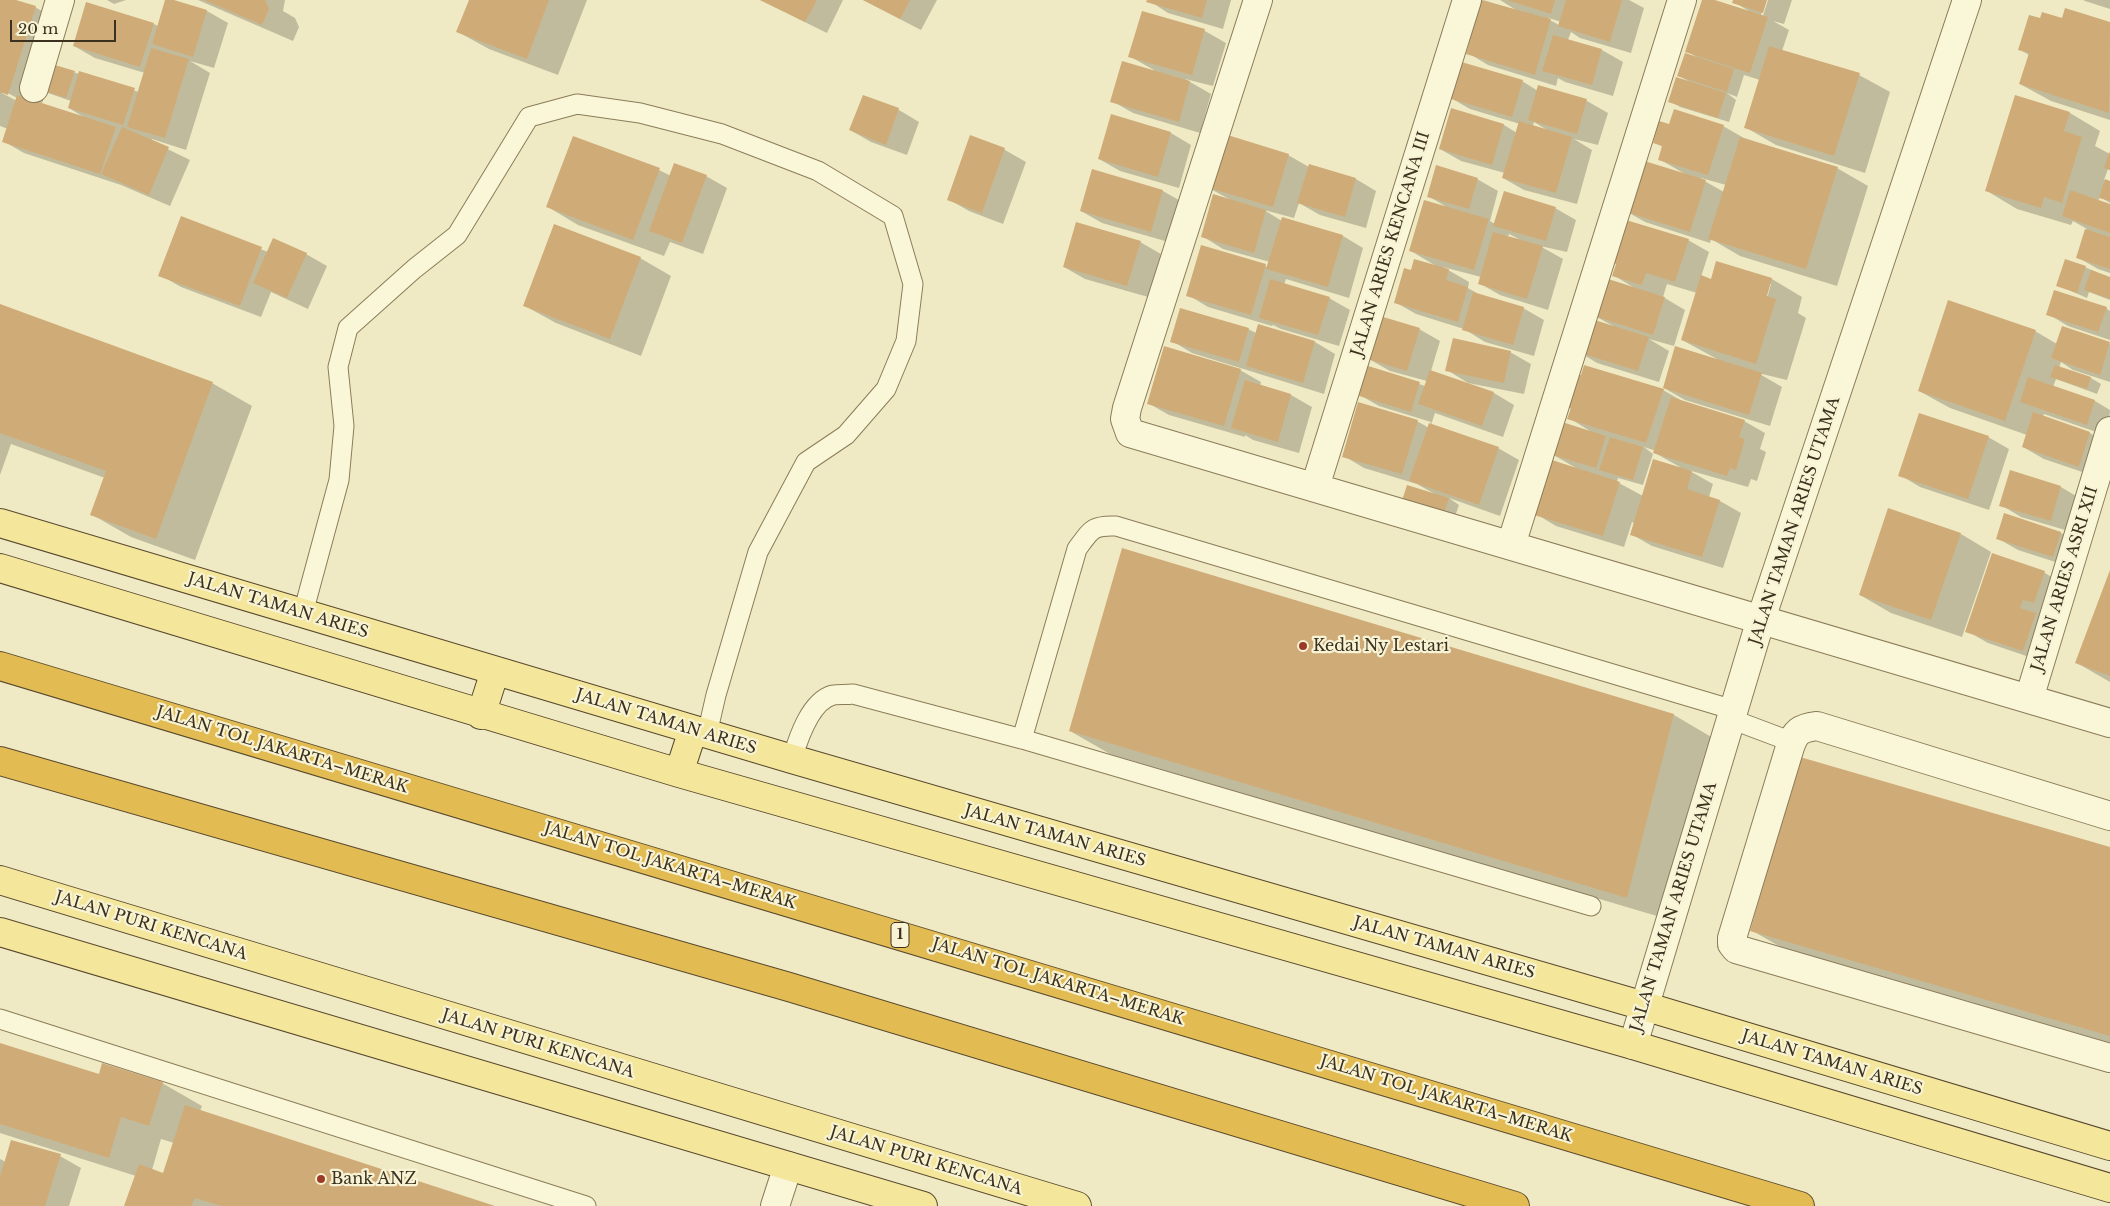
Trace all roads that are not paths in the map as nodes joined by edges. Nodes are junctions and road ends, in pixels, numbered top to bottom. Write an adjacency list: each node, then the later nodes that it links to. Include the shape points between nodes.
1 (60, 0): 6 (street)
2 (1258, 0): 9 (street, via 1124,419 1130,433)
3 (1467, 0): 9 (street, JALAN ARIES KENCANA III)
4 (1682, 0): 11 (street)
5 (1967, 0): 15 (street, JALAN TAMAN ARIES UTAMA)
6 (34, 88)
7 (2110, 431): 8 (street, JALAN ARIES ASRI XII)
8 (2104, 467): 19 (street, JALAN ARIES ASRI XII)
9 (1315, 487): 11 (street)
10 (0, 523): 13 (main road, JALAN TAMAN ARIES)
11 (1511, 545): 15 (street)
12 (0, 568): 16 (main road)
13 (229, 592): 14 (main road, JALAN TAMAN ARIES); 16 (main road)
14 (303, 614): 18 (main road, JALAN TAMAN ARIES); 23 (lane, via 339,480 344,426 338,367 348,328 458,235 529,117 578,104 640,113 722,134 818,171 893,216 913,284 906,341 886,388 846,435 806,462 758,552 716,695)
15 (1761, 619): 19 (street); 20 (street, JALAN TAMAN ARIES UTAMA)
16 (215, 633): 21 (main road)
17 (0, 666): 45 (highway, JALAN TOL JAKARTA–MERAK / 1)
18 (495, 671): 21 (main road); 23 (main road, JALAN TAMAN ARIES)
19 (2029, 699): 22 (street)
20 (1732, 714): 24 (lane, via 1116,526 1100,525 1076,549); 25 (lane); 33 (street, JALAN TAMAN ARIES UTAMA)
21 (481, 715): 28 (main road)
22 (2110, 723)
23 (700, 732): 26 (main road, JALAN TAMAN ARIES); 28 (main road)
24 (1022, 739): 26 (lane, via 852,694 832,696 816,704 797,741); 31 (lane)
25 (1792, 742): 29 (street, via 1802,728 1816,726); 36 (street, via 1732,938 1736,949)
26 (792, 759): 33 (main road, JALAN TAMAN ARIES)
27 (0, 761): 44 (highway, via 790,987)
28 (679, 773): 35 (main road)
29 (2110, 816)
30 (0, 880): 43 (main road, JALAN PURI KENCANA)
31 (1591, 906)
32 (0, 932): 38 (main road)
33 (1644, 1006): 35 (street, JALAN TAMAN ARIES UTAMA); 37 (main road, JALAN TAMAN ARIES)
34 (0, 1019): 40 (lane)
35 (1632, 1045): 39 (main road)
36 (2110, 1058)
37 (2110, 1146)
38 (788, 1166): 41 (street); 42 (main road)
39 (2110, 1188)
40 (586, 1206)
41 (775, 1206)
42 (923, 1206)
43 (1078, 1206)
44 (1515, 1206)
45 (1800, 1206)

